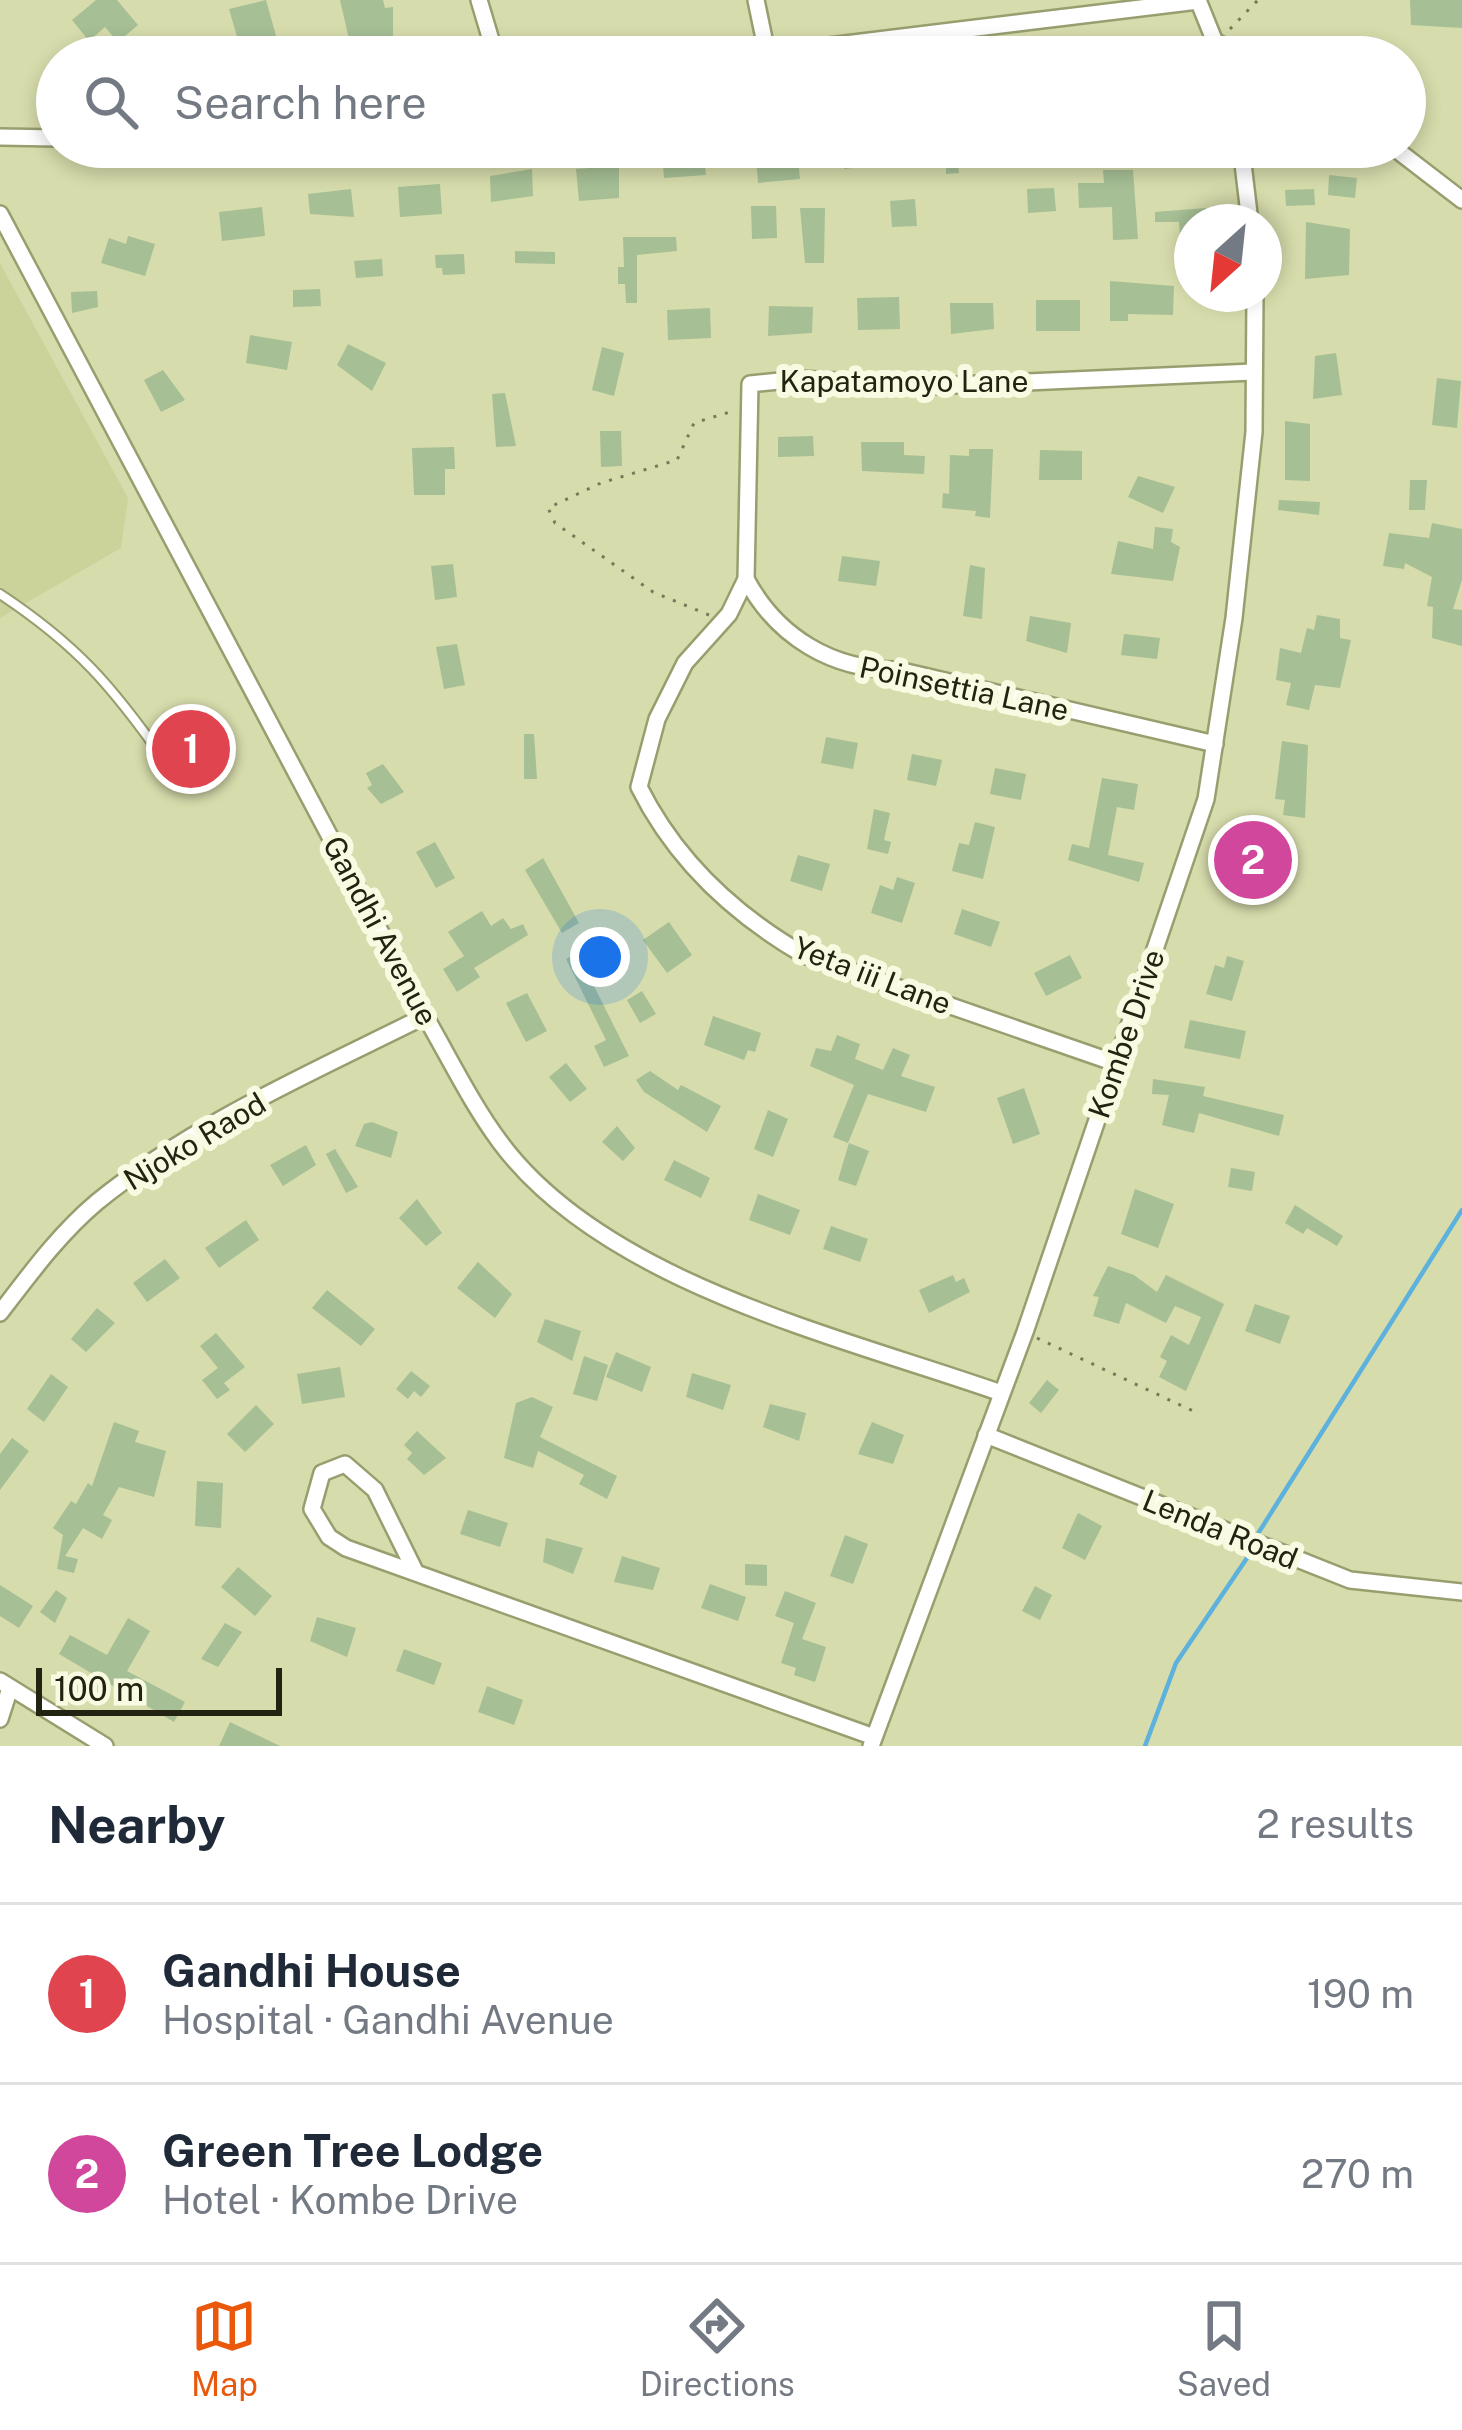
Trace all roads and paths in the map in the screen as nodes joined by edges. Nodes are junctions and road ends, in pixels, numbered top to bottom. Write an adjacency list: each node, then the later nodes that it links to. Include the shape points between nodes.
1 (479, 0): 5 (street)
2 (756, 0): 6 (street)
3 (1198, 0): 7 (street); 8 (street)
4 (1258, 0): 9 (path)
5 (490, 36)
6 (763, 36)
7 (905, 36)
8 (1214, 36)
9 (1231, 36)
10 (0, 137): 11 (street)
11 (36, 138)
12 (1244, 168): 15 (street)
13 (1420, 168): 14 (street)
14 (1462, 200)
15 (1248, 204)
16 (0, 214): 25 (street, Gandhi Avenue)
17 (1255, 312): 18 (street, Kombe Drive)
18 (1253, 372): 19 (street, Kapatamoyo Lane, via 934,386 754,382); 23 (street, Kombe Drive, via 1252,455)
19 (746, 409): 20 (street, Kapatamoyo Lane); 22 (path, via 694,423 677,460 548,508 555,523 653,592)
20 (746, 579): 22 (street, Yeta iii Lane); 23 (street, Poinsettia Lane, via 783,632 857,668 898,670)
21 (0, 594): 24 (lane, via 110,683)
22 (722, 622): 26 (street, Yeta iii Lane, via 685,663 657,718 639,787 661,831 705,882 804,956)
23 (1215, 744): 26 (street, Kombe Drive, via 1199,820)
24 (165, 761)
25 (425, 1016): 27 (street, Njoko Raod, via 150,1165 82,1217); 29 (street, Gandhi Avenue, via 500,1143 570,1214 684,1279)
26 (1118, 1064): 28 (street, Kombe Drive)
27 (0, 1312)
28 (1025, 1332): 29 (street, Kombe Drive); 30 (path)
29 (1001, 1393): 31 (street, Kombe Drive)
30 (1193, 1411)
31 (986, 1436): 33 (street, Lenda Road, via 1350,1580); 36 (street, Kombe Drive)
32 (415, 1571): 32 (street, via 329,1537 312,1509 322,1473 344,1464 375,1490); 36 (street)
33 (1462, 1592)
34 (5, 1684): 35 (street); 37 (street)
35 (0, 1720)
36 (872, 1742)
37 (105, 1746)

